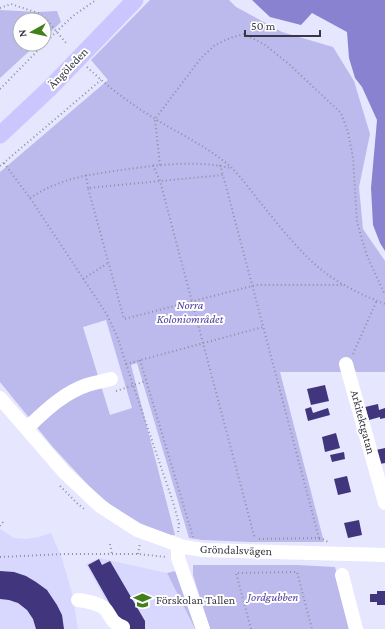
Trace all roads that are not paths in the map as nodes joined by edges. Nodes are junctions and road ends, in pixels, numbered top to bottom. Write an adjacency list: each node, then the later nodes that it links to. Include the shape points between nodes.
1 (134, 0): 2 (main road, Ängöleden); 3 (main road, Ängöleden, via 49,89)
2 (0, 119)
3 (0, 135)
4 (346, 364): 8 (street, Arkitektgatan)
5 (113, 385): 7 (street, via 86,385 50,407)
6 (0, 398): 7 (street, Gröndalsvägen)
7 (26, 428): 9 (street, Gröndalsvägen, via 64,472 100,506 137,530)
8 (385, 503)
9 (178, 551): 10 (street, Gröndalsvägen); 14 (street)
10 (385, 555)
11 (342, 575): 15 (street)
12 (78, 600): 13 (street, via 104,607 115,624)
13 (123, 627)
14 (203, 629)
15 (356, 629)

